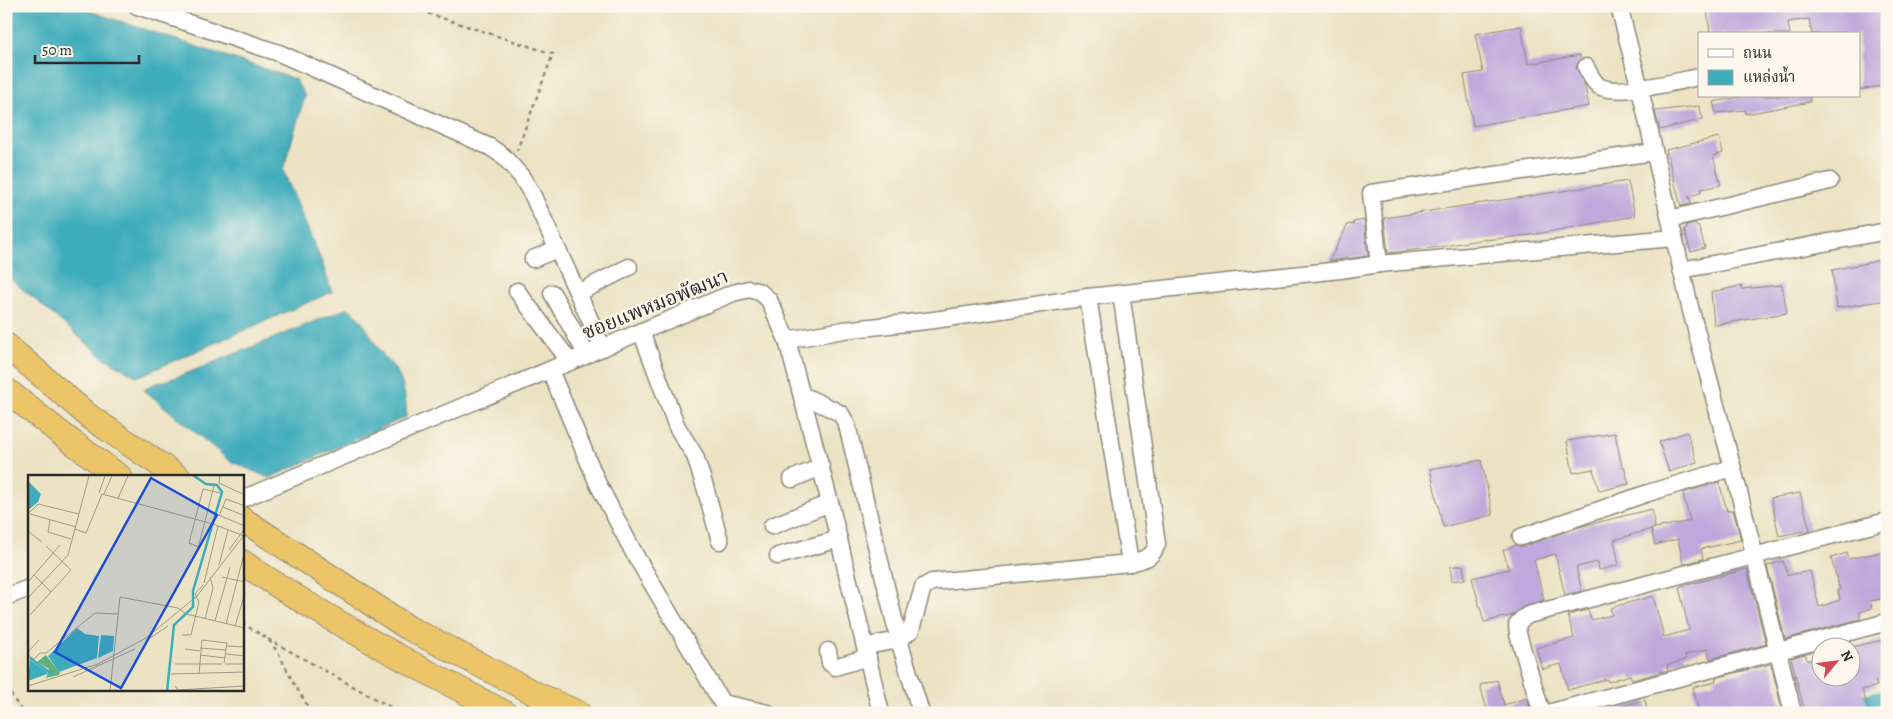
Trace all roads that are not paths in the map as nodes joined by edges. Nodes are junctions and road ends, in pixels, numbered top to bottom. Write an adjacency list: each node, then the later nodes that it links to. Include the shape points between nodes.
1 (137, 6): 11 (street, via 279,53 490,147 521,176)
2 (1619, 6): 5 (street)
3 (1586, 67): 5 (street, via 1599,86)
4 (1698, 77): 5 (street)
5 (1640, 89): 6 (street)
6 (1654, 152): 8 (street); 13 (street, via 1371,194)
7 (1830, 181): 8 (street)
8 (1670, 219): 10 (street)
9 (1887, 231): 15 (street)
10 (1674, 238): 13 (street); 15 (street)
11 (557, 249): 12 (street); 18 (street)
12 (532, 259)
13 (1380, 264): 19 (street)
14 (630, 267): 18 (street)
15 (1681, 270): 31 (street)
16 (517, 291): 26 (street)
17 (552, 292): 25 (street)
18 (578, 293): 24 (street)
19 (1121, 293): 20 (street); 46 (street, via 1157,544 1148,558)
20 (1088, 297): 22 (street); 46 (street)
21 (641, 331): 22 (street, ซอยแพหมอพัฒนา, via 749,289 770,300); 24 (street, ซอยแพหมอพัฒนา); 42 (street, via 677,427 695,456)
22 (787, 340): 29 (street, ซอยแพหมอพัฒนา)
23 (6, 345): 33 (highway, via 90,417)
24 (603, 348): 25 (street, ซอยแพหมอพัฒนา)
25 (587, 355): 26 (street, ซอยแพหมอพัฒนา); 27 (street)
26 (570, 362): 27 (street, ซอยแพหมอพัฒนา)
27 (550, 370): 35 (street, ซอยแพหมอพัฒนา); 57 (street, via 602,493 722,703)
28 (6, 390): 32 (highway)
29 (802, 395): 30 (street, ซอยแพหมอพัฒนา); 50 (street, via 841,414 847,425)
30 (821, 467): 34 (street); 36 (street, ซอยแพหมอพัฒนา)
31 (1732, 468): 40 (street); 44 (street)
32 (119, 475)
33 (177, 475)
34 (792, 479)
35 (244, 497)
36 (830, 503): 39 (street); 41 (street, ซอยแพหมอพัฒนา)
37 (244, 520): 56 (highway, via 407,627)
38 (1887, 521): 44 (street)
39 (772, 526)
40 (1521, 537)
41 (839, 540): 43 (street); 53 (street, ซอยแพหมอพัฒนา)
42 (720, 541)
43 (778, 556)
44 (1755, 556): 51 (street); 60 (street, via 1522,619 1517,625 1518,634)
45 (244, 563): 55 (highway, via 378,646)
46 (1130, 563): 50 (street, via 932,582 923,587 911,630)
47 (28, 588): 48 (street)
48 (6, 597)
49 (1887, 622): 51 (street)
50 (899, 640): 53 (street); 59 (street)
51 (1778, 650): 54 (street); 61 (street)
52 (828, 651): 53 (street, via 830,663 835,666)
53 (867, 652): 58 (street, ซอยแพหมอพัฒนา)
54 (1791, 706)
55 (505, 713)
56 (578, 713)
57 (768, 713)
58 (881, 713)
59 (922, 713)
60 (1542, 713)
61 (1548, 713)

